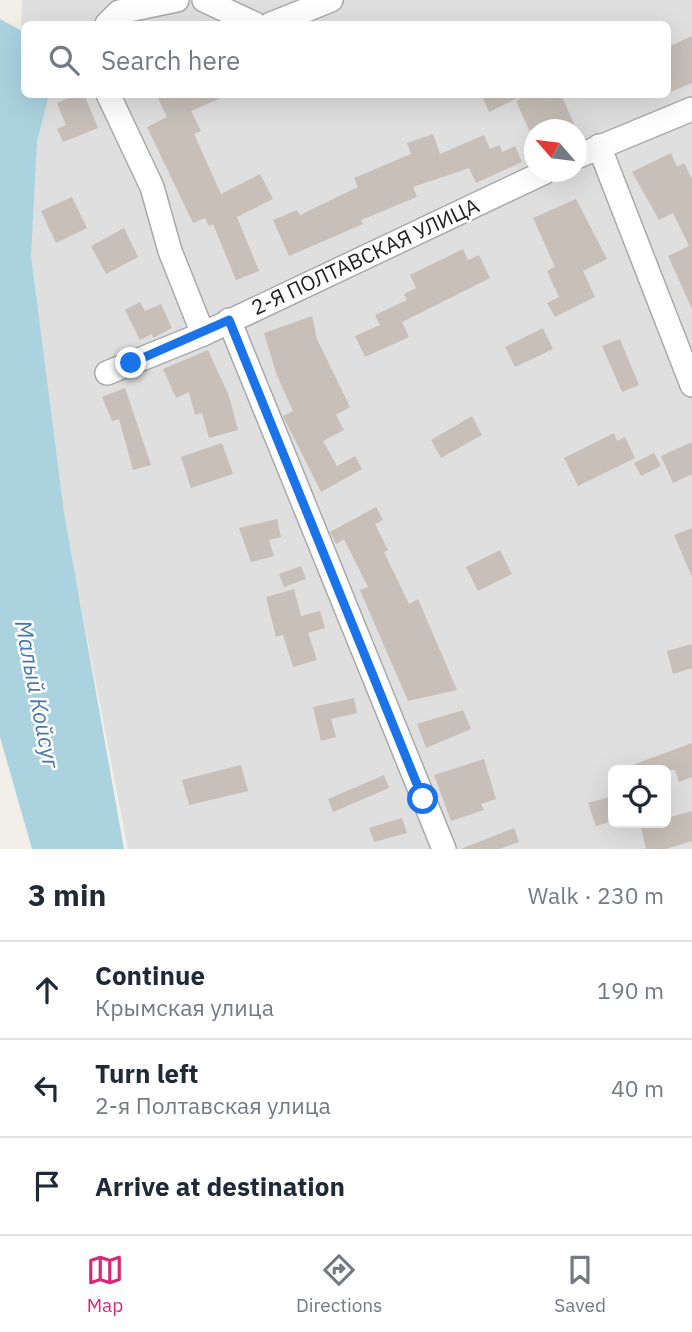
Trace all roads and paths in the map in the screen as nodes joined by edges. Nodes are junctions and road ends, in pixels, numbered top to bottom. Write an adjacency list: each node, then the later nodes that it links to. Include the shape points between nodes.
1 (177, 0): 4 (street, via 119,12)
2 (204, 0): 5 (street)
3 (331, 0): 6 (street)
4 (110, 21)
5 (249, 21)
6 (278, 21)
7 (110, 98): 13 (street, via 152,187 170,251)
8 (692, 109): 9 (street)
9 (599, 146): 10 (street); 15 (street)
10 (587, 152)
11 (524, 182): 12 (street, 2-Я ПОЛТАВСКАЯ УЛИЦА)
12 (229, 320): 13 (street, 2-Я ПОЛТАВСКАЯ УЛИЦА); 16 (street)
13 (203, 334): 14 (street, 2-Я ПОЛТАВСКАЯ УЛИЦА)
14 (107, 373)
15 (692, 385)
16 (444, 849)

